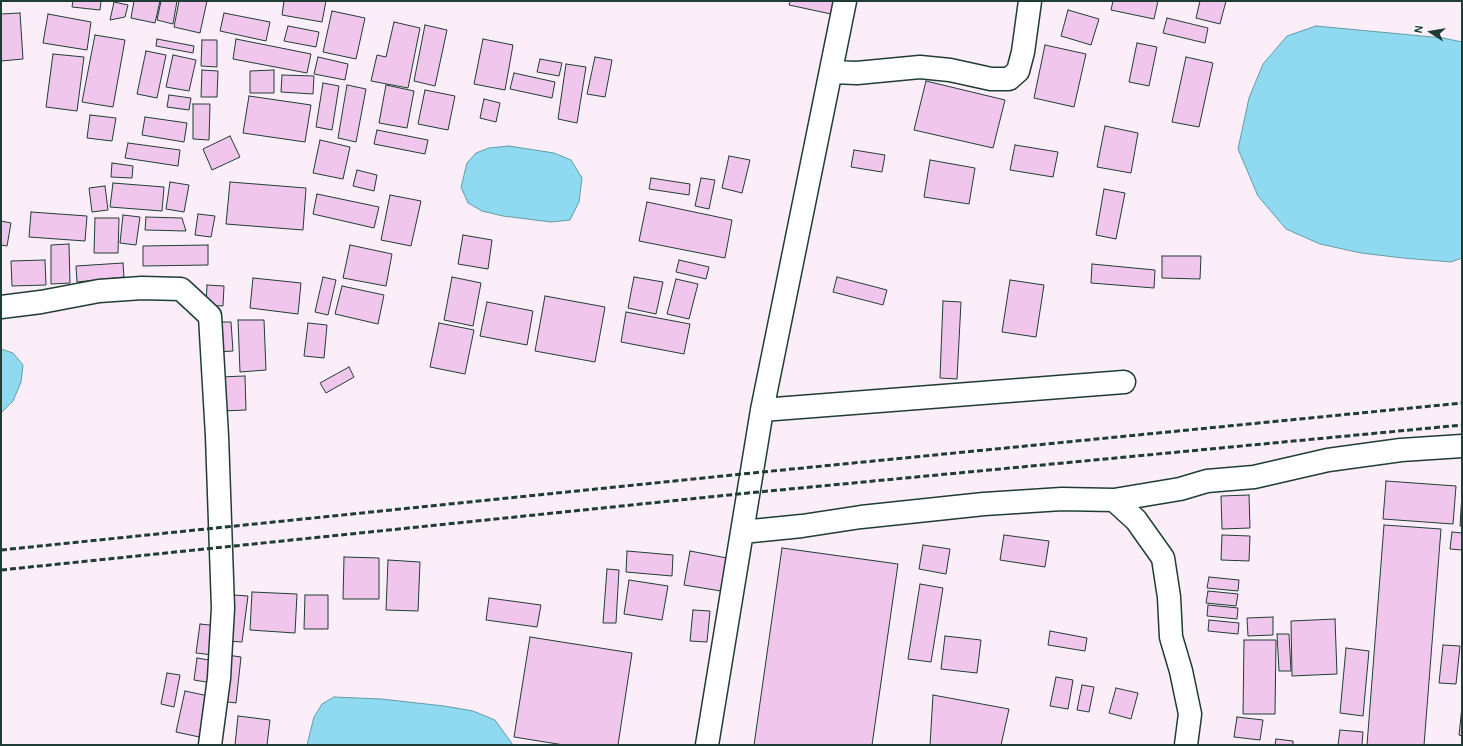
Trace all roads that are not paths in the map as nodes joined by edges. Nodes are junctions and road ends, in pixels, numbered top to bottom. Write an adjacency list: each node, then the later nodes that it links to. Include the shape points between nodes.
1 (845, 1): 3 (street)
2 (1030, 1): 3 (street, via 1018,71 1009,79 991,79 950,70 920,67 857,73)
3 (831, 72): 6 (street)
4 (1, 307): 10 (street, via 99,291 181,289 210,316 223,608 219,678)
5 (1124, 382): 6 (street)
6 (762, 410): 9 (street)
7 (1462, 446): 8 (street, via 1401,450 1328,460 1254,477 1207,481 1180,489)
8 (1114, 500): 9 (street, via 984,504); 12 (street, via 1136,520 1163,558 1169,597 1171,638 1190,714)
9 (742, 532): 11 (street)
10 (210, 745)
11 (707, 745)
12 (1186, 745)

